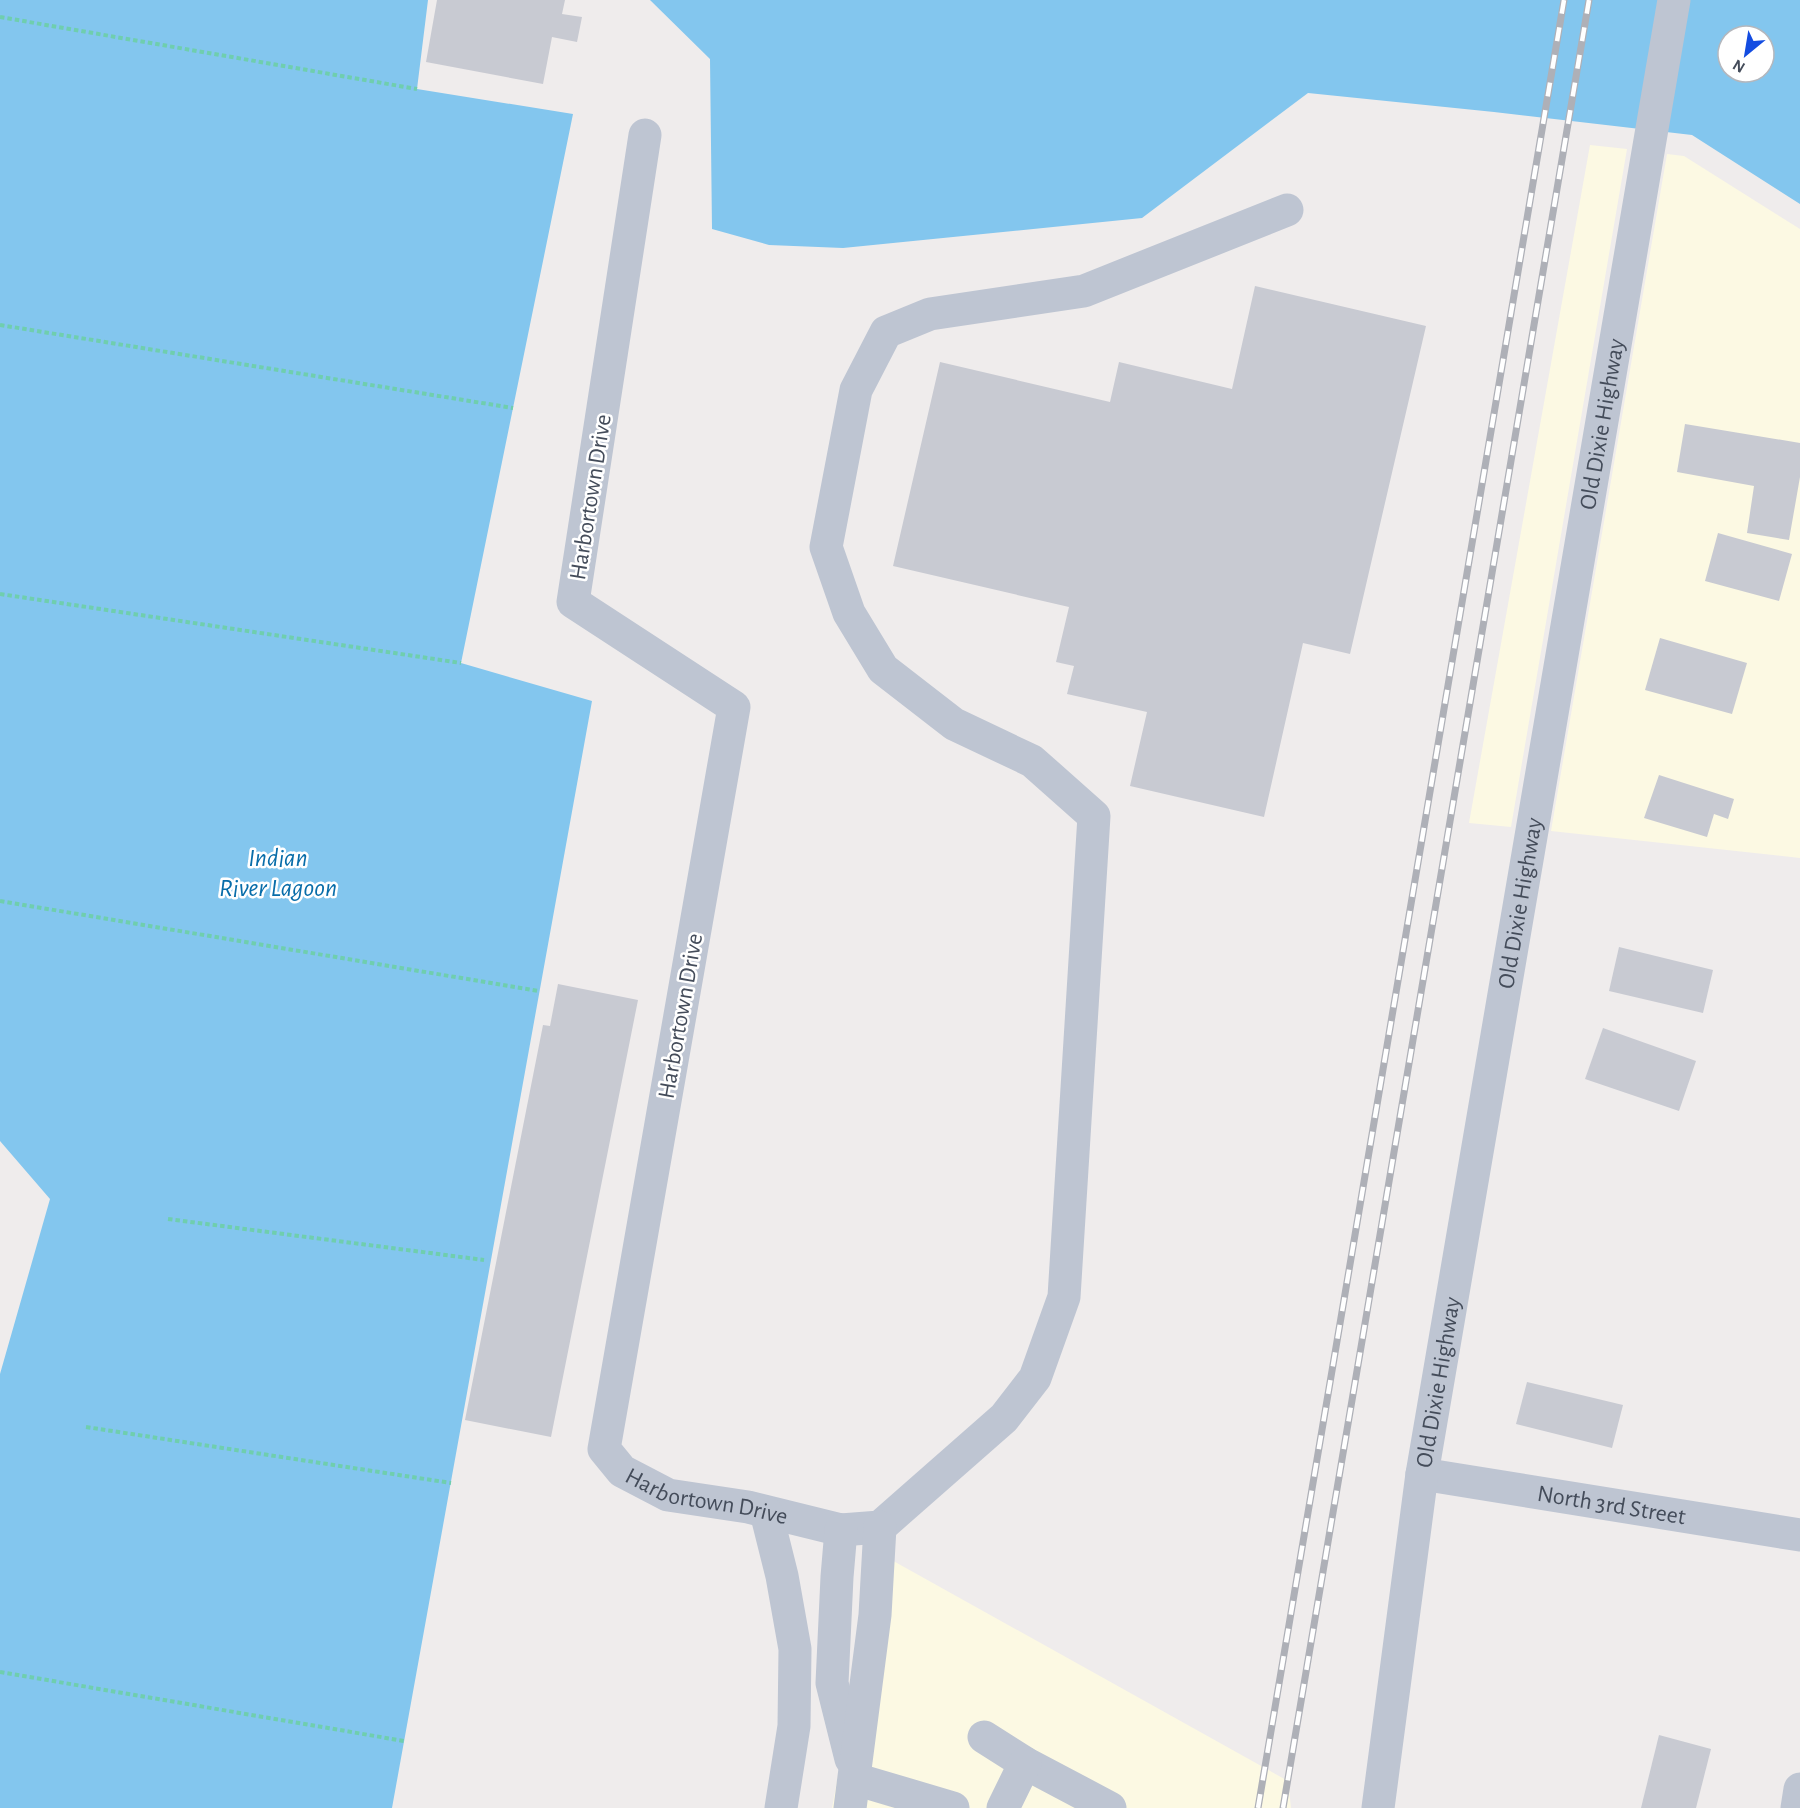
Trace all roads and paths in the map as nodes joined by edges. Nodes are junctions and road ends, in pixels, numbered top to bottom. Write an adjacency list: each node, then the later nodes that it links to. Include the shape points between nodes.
1 (1674, 0): 15 (street, Old Dixie Highway)
2 (0, 17): 3 (path)
3 (417, 89)
4 (645, 135): 17 (street, Harbortown Drive, via 573,602 734,707 604,1449 622,1471 668,1495)
5 (1287, 210): 18 (street, via 1084,291 930,314 886,332 856,390 826,548 849,613 883,669 954,724 1032,761 1094,816 1064,1297 1035,1378 1004,1418)
6 (0, 325): 7 (path)
7 (513, 408)
8 (0, 594): 9 (path)
9 (461, 663)
10 (0, 901): 11 (path)
11 (539, 991)
12 (168, 1219): 13 (path)
13 (484, 1260)
14 (86, 1427): 16 (path)
15 (1422, 1474): 20 (street, North 3rd Street); 31 (street, Old Dixie Highway)
16 (451, 1483)
17 (766, 1512): 19 (street, Harbortown Drive); 27 (street, via 795,1648 794,1726)
18 (880, 1527): 19 (street, Harbortown Drive); 26 (street, via 875,1615)
19 (841, 1530): 26 (street, via 832,1683)
20 (1800, 1535)
21 (0, 1672): 23 (path)
22 (984, 1737): 24 (street)
23 (404, 1740)
24 (1025, 1763): 29 (street); 30 (street)
25 (1800, 1789): 32 (street)
26 (853, 1793): 28 (street)
27 (781, 1808)
28 (953, 1808)
29 (1003, 1808)
30 (1110, 1808)
31 (1378, 1808)
32 (1797, 1808)

